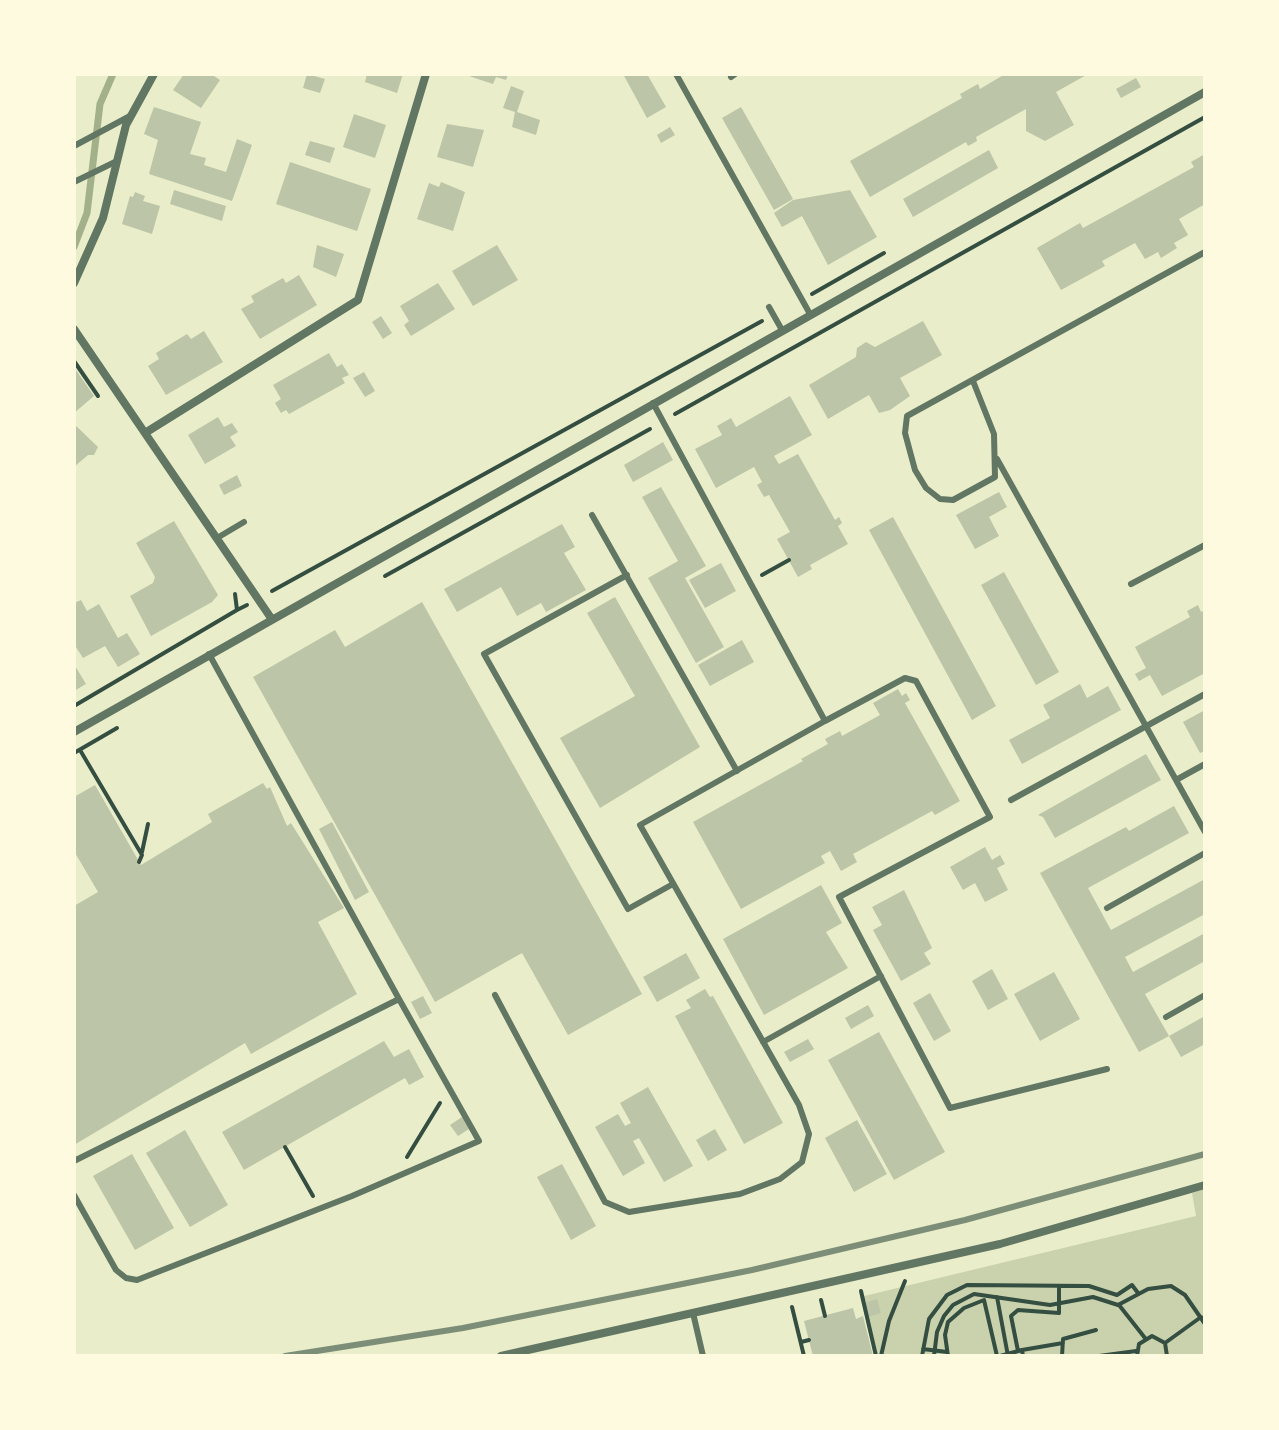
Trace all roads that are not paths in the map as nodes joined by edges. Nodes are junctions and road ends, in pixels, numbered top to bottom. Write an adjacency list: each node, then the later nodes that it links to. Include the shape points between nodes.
1 (154, 74): 5 (street)
2 (426, 74): 17 (street, via 358,300)
3 (676, 74): 12 (lane)
4 (1205, 92): 12 (street)
5 (130, 116): 6 (lane); 7 (street)
6 (74, 146)
7 (117, 161): 8 (lane); 10 (street, via 103,218)
8 (74, 182)
9 (1205, 252): 15 (lane)
10 (74, 283)
11 (769, 307): 14 (lane)
12 (810, 314): 14 (street)
13 (74, 329): 17 (street)
14 (782, 330): 16 (street)
15 (973, 381): 18 (lane, via 994,434); 18 (lane, via 907,416 908,448 926,488 940,499 953,500 995,477)
16 (653, 403): 25 (street); 28 (lane)
17 (145, 433): 21 (street)
18 (997, 459): 29 (lane)
19 (592, 515): 23 (lane)
20 (244, 522): 21 (lane)
21 (217, 538): 25 (street)
22 (1205, 545): 24 (lane)
23 (627, 575): 32 (lane); 37 (lane, via 484,654 628,909)
24 (1131, 584)
25 (271, 618): 26 (street)
26 (209, 654): 30 (street); 42 (lane)
27 (1205, 694): 29 (lane)
28 (825, 721): 32 (lane); 39 (lane, via 905,678 916,681 990,817 839,897)
29 (1146, 727): 33 (lane); 34 (lane)
30 (74, 732)
31 (1205, 764): 33 (lane)
32 (737, 771): 37 (lane, via 640,825)
33 (1176, 780): 35 (lane)
34 (1011, 800)
35 (1205, 832)
36 (1205, 853): 38 (lane)
37 (673, 884): 44 (lane)
38 (1107, 908)
39 (881, 976): 44 (lane); 45 (lane, via 950,1108)
40 (495, 995): 44 (lane, via 605,1202 629,1212 740,1194 780,1179 802,1162 809,1134 799,1105)
41 (1205, 995): 43 (lane)
42 (399, 999): 46 (lane); 48 (lane, via 479,1141 137,1280 116,1270)
43 (1166, 1017)
44 (763, 1042)
45 (1107, 1069)
46 (74, 1161)
47 (1205, 1185): 49 (street, via 1000,1244)
48 (74, 1195)
49 (693, 1313): 50 (street); 51 (lane)
50 (501, 1356)
51 (703, 1356)

